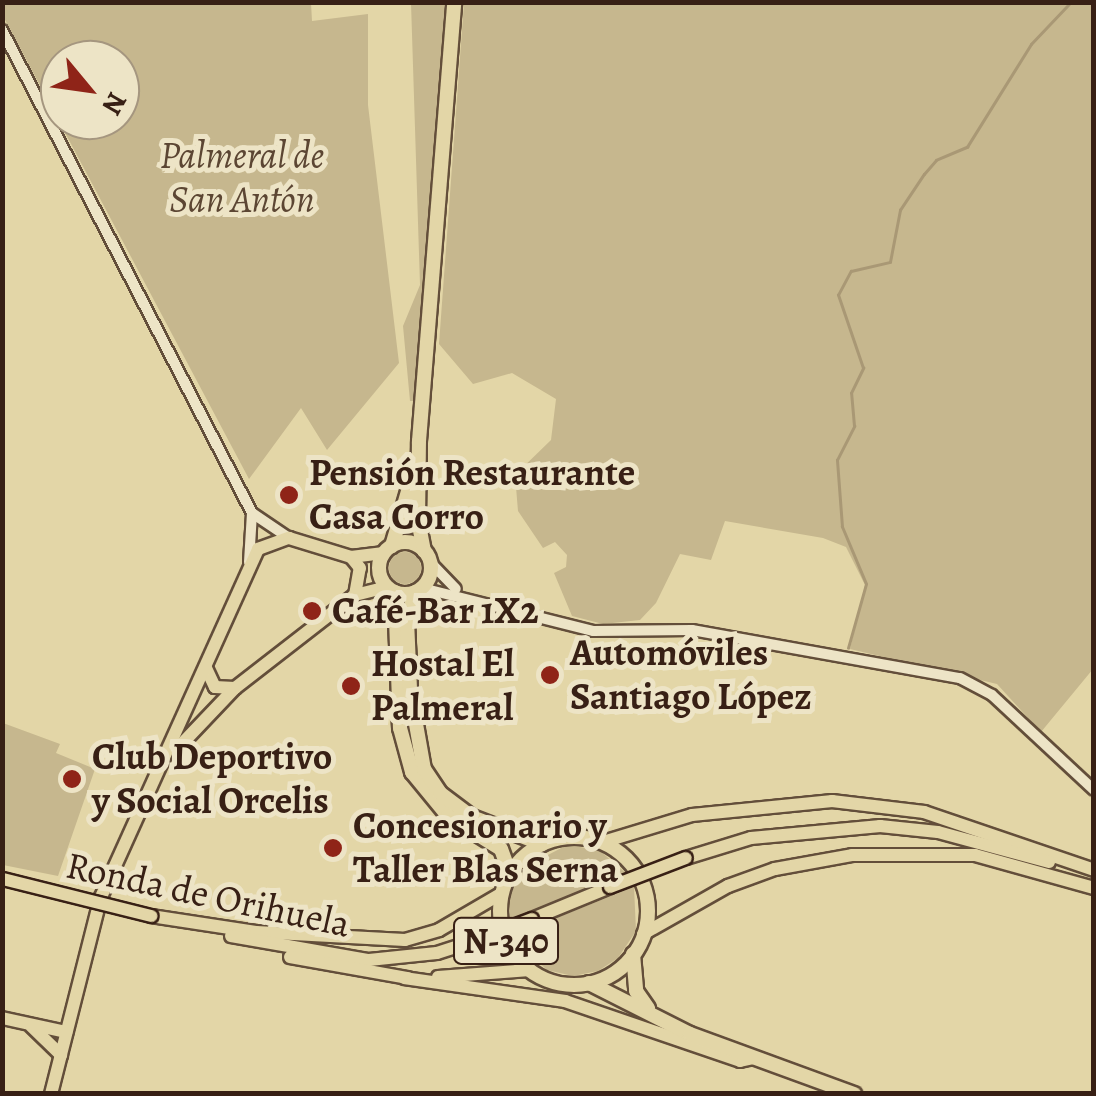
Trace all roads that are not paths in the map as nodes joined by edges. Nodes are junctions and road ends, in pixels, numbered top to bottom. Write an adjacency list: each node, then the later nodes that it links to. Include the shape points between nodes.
1 (454, 2): 3 (highway, N-340)
2 (2, 30): 4 (street)
3 (419, 442): 6 (highway, N-340); 7 (highway, N-340)
4 (252, 513): 5 (street); 9 (street)
5 (289, 538): 8 (main road); 9 (main road, via 268,541)
6 (388, 549): 7 (highway, via 412,543); 8 (main road); 10 (highway, N-340, via 379,570)
7 (427, 556): 11 (highway, N-340); 12 (street)
8 (351, 557): 13 (main road, via 361,578)
9 (248, 568): 14 (main road)
10 (391, 590): 11 (highway); 13 (main road); 21 (highway, N-340, via 398,708 412,772 448,816 501,849)
11 (418, 590): 12 (street); 19 (highway, N-340, via 407,620 424,769 440,793 472,817)
12 (461, 592): 17 (street, via 593,630 692,630 960,678 992,696)
13 (355, 595): 15 (main road)
14 (206, 665): 15 (main road, via 216,687); 16 (main road)
15 (235, 688): 16 (main road)
16 (160, 772): 33 (main road, via 102,898)
17 (1094, 790)
18 (603, 842): 19 (highway, N-340, via 566,837); 20 (main road, via 692,816 832,801 924,812); 27 (highway, via 641,880)
19 (542, 844): 21 (highway, N-340)
20 (1094, 870)
21 (510, 874): 25 (highway, N-340)
22 (1094, 878): 28 (main road, Ronda de Orihuela, bridge, via 988,843 880,826 751,838 438,953 380,960 311,954)
23 (3, 879): 26 (main road, Ronda de Orihuela, bridge)
24 (1094, 888): 27 (main road, via 975,855 852,855 775,869 728,886)
25 (502, 893): 26 (main road, via 439,930 405,940 273,934); 30 (highway, N-340, via 508,944)
26 (150, 916): 28 (main road, Ronda de Orihuela)
27 (644, 934): 29 (highway, N-340)
28 (232, 936): 31 (main road, via 309,962)
29 (633, 954): 32 (highway, N-340); 34 (highway, via 636,991)
30 (530, 970): 31 (main road); 32 (highway, N-340, via 558,983)
31 (404, 978): 39 (main road, via 564,1001 740,1061)
32 (589, 983): 34 (highway, N-340)
33 (74, 997): 36 (main road, via 56,1021); 37 (main road)
34 (651, 1013): 39 (highway, N-340)
35 (2, 1018): 36 (main road)
36 (30, 1024): 37 (main road); 38 (main road)
37 (66, 1032): 38 (main road)
38 (60, 1055): 40 (main road)
39 (753, 1058): 41 (highway, N-340)
40 (51, 1094)
41 (854, 1094)

